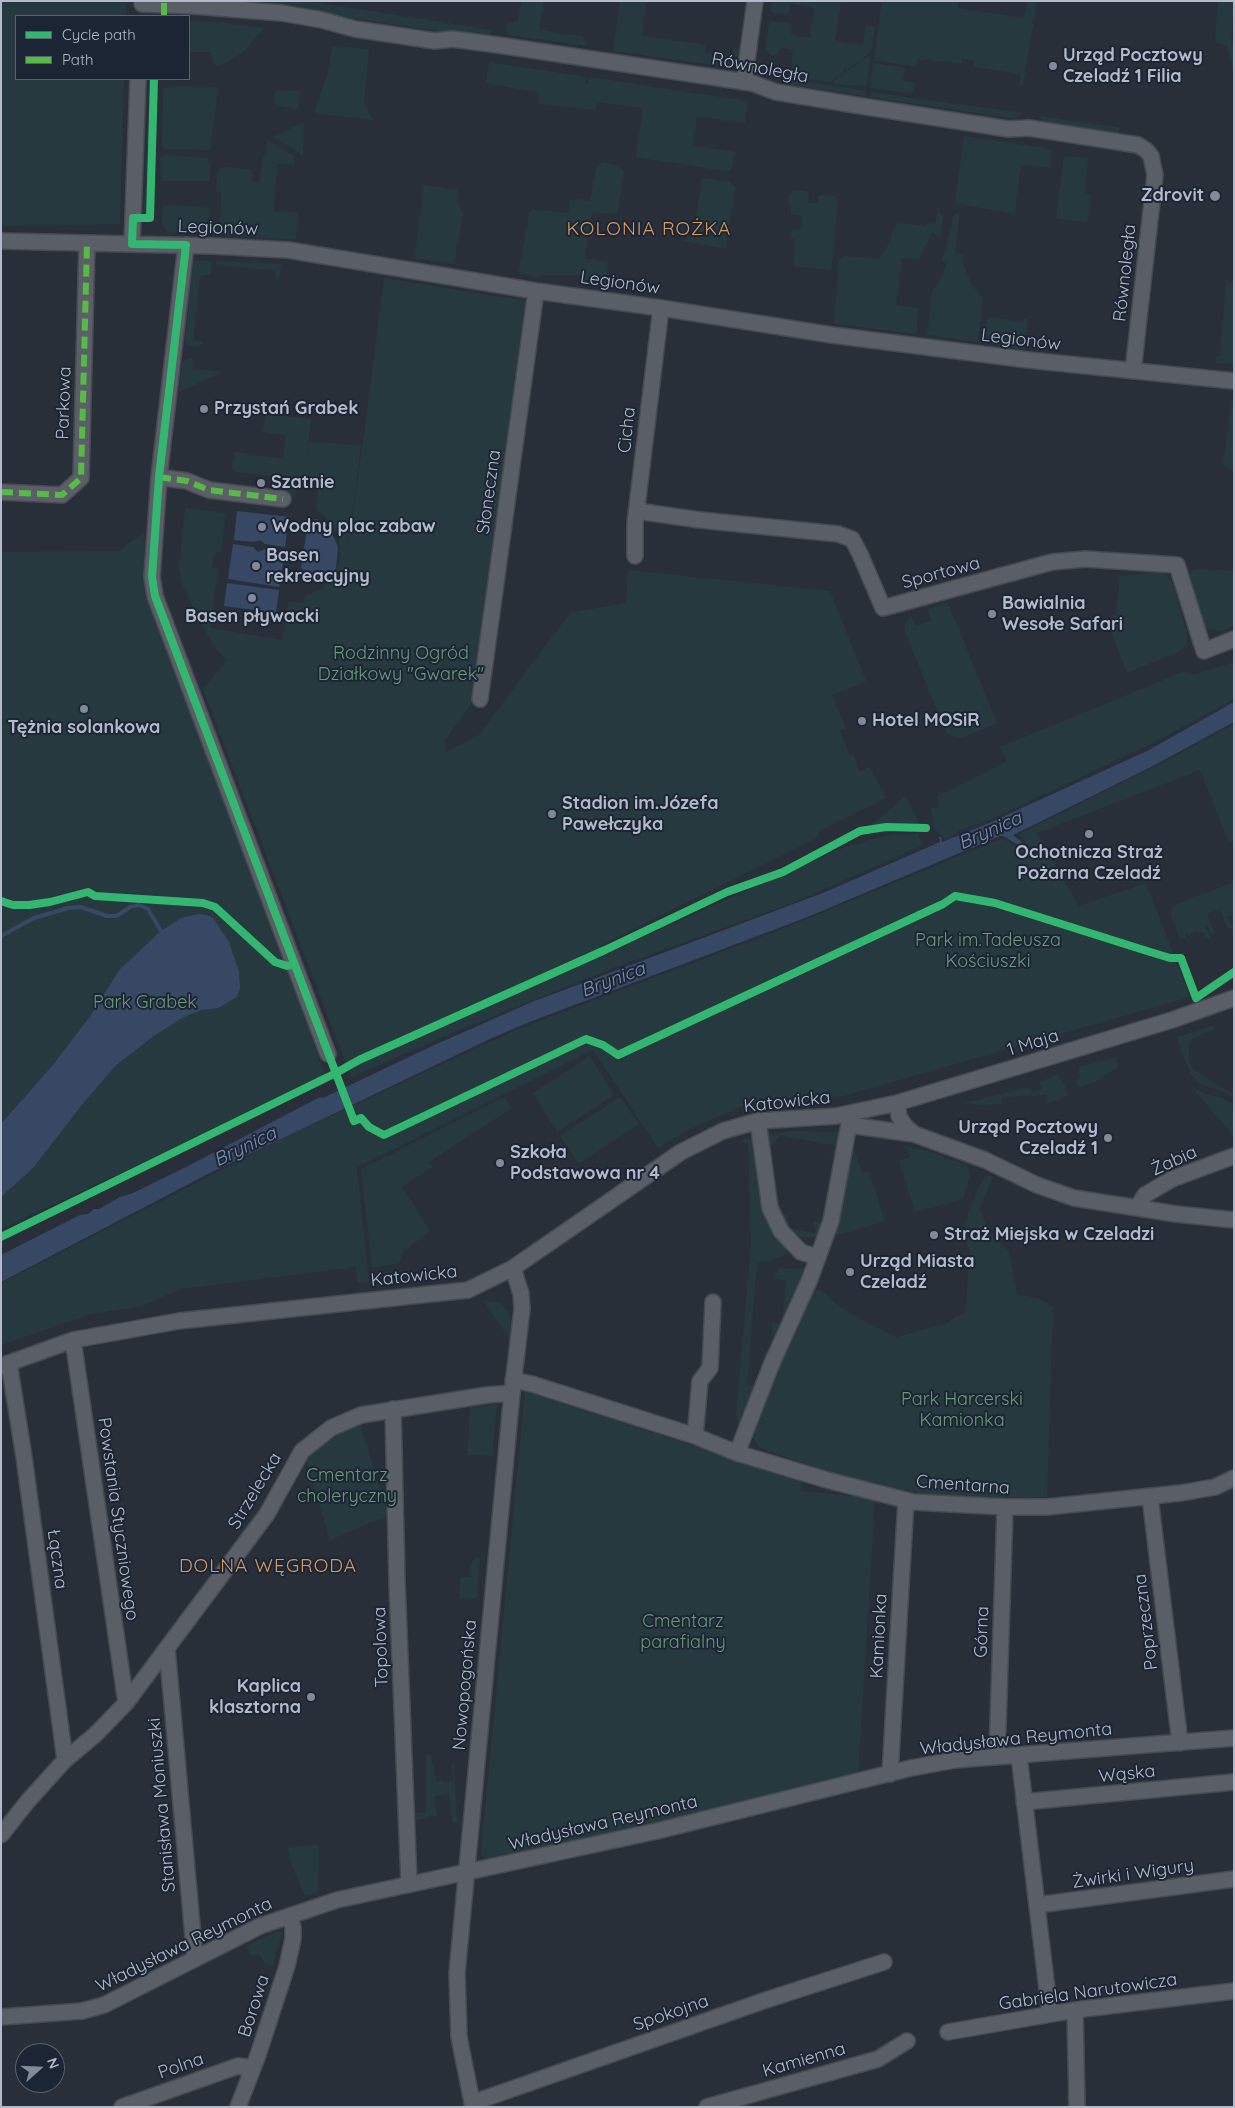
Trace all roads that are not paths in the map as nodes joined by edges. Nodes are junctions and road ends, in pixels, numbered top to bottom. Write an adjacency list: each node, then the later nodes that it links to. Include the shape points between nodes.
1 (755, 1): 4 (street)
2 (142, 7): 4 (street, Równoległa, via 183,5 282,13 355,29 435,41 452,39)
3 (138, 80): 7 (street)
4 (744, 82): 11 (street, Równoległa, via 776,92 1008,129 1029,128 1138,145 1146,150 1151,156 1155,175)
5 (1, 241): 6 (street, Legionów)
6 (87, 243): 7 (street, Legionów); 14 (street, Parkowa, via 80,478 62,495)
7 (132, 244): 8 (street, Legionów)
8 (186, 246): 9 (street, Legionów, via 293,251); 13 (street)
9 (536, 291): 10 (street, Legionów); 19 (street, Słoneczna)
10 (661, 308): 11 (street, Legionów, via 832,335); 16 (street, Cicha)
11 (1133, 371): 12 (street, Legionów)
12 (1234, 381)
13 (159, 477): 15 (street, via 187,481 209,490); 22 (street, via 152,578 155,596)
14 (1, 492)
15 (283, 499)
16 (637, 511): 17 (street, Cicha); 18 (street, Sportowa, via 838,534 852,539 883,608 1052,562 1085,559 1177,565 1204,651)
17 (635, 556)
18 (1234, 640)
19 (480, 699)
20 (1234, 988): 21 (street, 1 Maja)
21 (1228, 999): 23 (street, 1 Maja, via 1172,1020)
22 (328, 1054)
23 (897, 1103): 24 (street, 1 Maja); 26 (street, via 899,1116)
24 (850, 1119): 25 (street, Katowicka); 26 (street); 30 (street, via 831,1221)
25 (758, 1121): 30 (street, via 770,1208 781,1231 801,1252); 31 (street, Katowicka, via 723,1131 681,1152)
26 (914, 1134): 28 (street, via 1074,1198)
27 (1234, 1156): 28 (street, Żabia, via 1172,1179 1145,1195)
28 (1137, 1208): 29 (street)
29 (1234, 1220)
30 (817, 1257): 38 (street)
31 (513, 1268): 33 (street, Katowicka, via 468,1290 179,1321); 35 (street, Nowopogońska, via 522,1309)
32 (713, 1302): 37 (street, via 710,1368 700,1381)
33 (73, 1340): 34 (street, Katowicka); 44 (street, Powstania Styczniowego)
34 (5, 1365): 49 (street, Łączna, via 24,1457)
35 (512, 1386): 36 (street, Strzelecka); 37 (street, Cmentarna, via 532,1384); 54 (street, Nowopogońska)
36 (393, 1408): 43 (street, Strzelecka, via 361,1415 331,1428 302,1451 267,1514); 56 (street, Topolowa)
37 (695, 1436): 38 (street, Cmentarna)
38 (737, 1453): 41 (street, Cmentarna)
39 (1234, 1478): 40 (street, Cmentarna, via 1214,1487)
40 (1150, 1497): 42 (street, Cmentarna, via 1047,1507); 46 (street, Poprzeczna)
41 (906, 1500): 42 (street, Cmentarna); 50 (street, Kamionka)
42 (1005, 1507): 48 (street, Górna)
43 (167, 1648): 44 (street, Strzelecka); 59 (street, Stanisława Moniuszki)
44 (126, 1703): 49 (street, Strzelecka)
45 (1234, 1738): 46 (street, Władysława Reymonta)
46 (1180, 1743): 47 (street, Władysława Reymonta)
47 (1019, 1756): 48 (street, Władysława Reymonta); 52 (street)
48 (997, 1757): 50 (street, Władysława Reymonta, via 955,1760)
49 (65, 1760): 53 (street, Strzelecka)
50 (890, 1774): 54 (street, Władysława Reymonta, via 657,1831)
51 (1234, 1782): 52 (street, Wąska)
52 (1024, 1802): 57 (street)
53 (1, 1835)
54 (466, 1871): 56 (street, Władysława Reymonta); 68 (street, Nowopogońska, via 457,2006 459,2037)
55 (1234, 1879): 57 (street, Żwirki i Wigury)
56 (409, 1883): 58 (street, Władysława Reymonta)
57 (1038, 1906): 63 (street)
58 (289, 1916): 59 (street, Władysława Reymonta, via 260,1926); 67 (street, Borowa, via 293,1939)
59 (195, 1958): 64 (street, Władysława Reymonta, via 93,2009)
60 (884, 1962): 68 (street, Spokojna, via 766,2000)
61 (1234, 1991): 62 (street, Gabriela Narutowicza)
62 (1075, 2010): 63 (street, Gabriela Narutowicza); 72 (street)
63 (1050, 2014): 65 (street, Gabriela Narutowicza)
64 (1, 2017)
65 (948, 2032)
66 (908, 2041): 71 (street, Kamienna, via 878,2059)
67 (253, 2068): 69 (street, Polna, via 238,2066); 70 (street, Borowa)
68 (473, 2105)
69 (122, 2107)
70 (238, 2107)
71 (707, 2107)
72 (1077, 2107)

